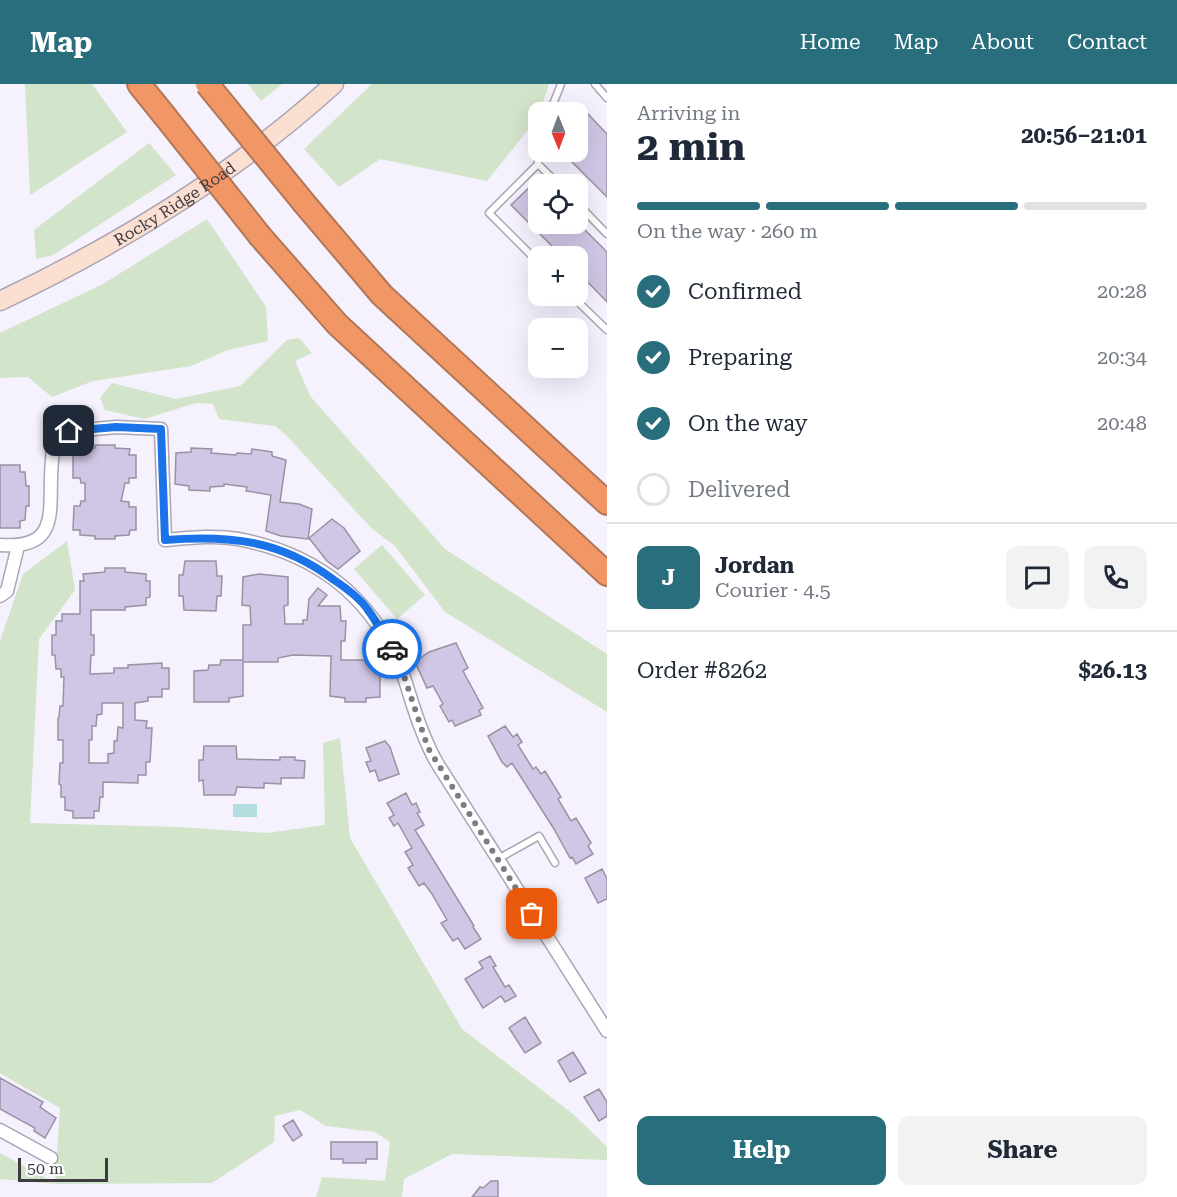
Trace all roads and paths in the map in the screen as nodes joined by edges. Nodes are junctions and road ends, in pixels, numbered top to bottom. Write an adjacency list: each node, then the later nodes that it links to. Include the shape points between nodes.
1 (139, 84): 19 (highway, bridge, via 260,236 337,324)
2 (207, 84): 16 (highway, bridge, via 382,295)
3 (334, 84): 13 (main road, Rocky Ridge Road, via 237,163 177,203 114,243)
4 (561, 84): 7 (lane)
5 (595, 84): 6 (lane)
6 (607, 98)
7 (554, 102)
8 (538, 164): 9 (lane); 12 (lane, via 489,213)
9 (548, 174)
10 (588, 214): 11 (lane)
11 (607, 234)
12 (528, 252)
13 (0, 301)
14 (582, 306): 15 (lane)
15 (607, 330)
16 (607, 503)
17 (0, 545): 18 (street)
18 (18, 546): 20 (street, via 7,591); 21 (street, via 35,542 48,523 53,443 62,432 116,427 161,429 165,540 237,539 280,550 300,558 346,588 367,608 399,661 436,763)
19 (607, 574)
20 (0, 596)
21 (497, 859): 22 (lane, via 539,836); 23 (street)
22 (555, 863)
23 (607, 1031)
24 (0, 1130): 25 (street)
25 (51, 1158)

